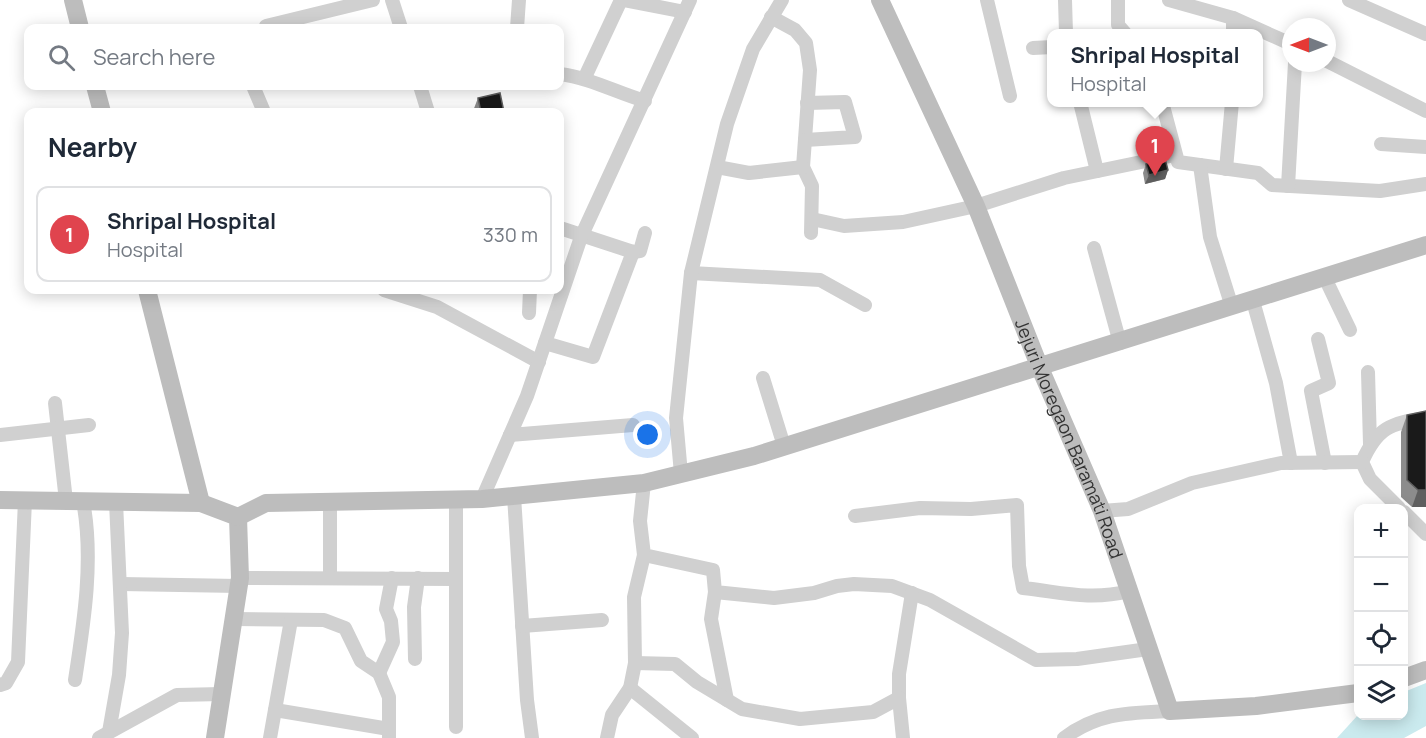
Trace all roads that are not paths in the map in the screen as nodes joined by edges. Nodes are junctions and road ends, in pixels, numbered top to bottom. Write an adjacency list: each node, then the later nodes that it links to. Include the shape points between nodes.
1 (73, 0): 16 (street)
2 (373, 0): 17 (street)
3 (392, 0): 18 (street)
4 (519, 0): 19 (street)
5 (622, 0): 13 (street); 32 (street)
6 (782, 0): 14 (street)
7 (880, 0): 57 (street, Jejuri Moregaon Baramati Road)
8 (987, 0): 36 (street)
9 (1065, 0): 20 (street)
10 (1118, 0): 21 (street)
11 (1169, 0): 15 (street)
12 (1349, 0): 25 (street)
13 (688, 6): 37 (street)
14 (771, 17): 38 (street, via 795,30 806,43 810,70); 51 (street, via 753,49)
15 (1233, 18): 22 (street); 23 (street)
16 (79, 24)
17 (274, 24)
18 (400, 24)
19 (517, 24)
20 (1066, 29)
21 (1122, 29)
22 (1233, 29)
23 (1257, 29)
24 (1263, 32): 26 (street)
25 (1426, 34)
26 (1282, 41)
27 (1047, 47): 28 (street)
28 (1033, 48)
29 (1336, 66): 45 (street)
30 (1294, 72): 56 (street)
31 (564, 74): 32 (street)
32 (585, 77): 37 (street, via 610,91)
33 (96, 90): 42 (street)
34 (255, 90): 43 (street)
35 (421, 90): 44 (street)
36 (1010, 96)
37 (645, 100): 60 (street)
38 (807, 103): 46 (street); 46 (street, via 845,102 855,137)
39 (1081, 107): 54 (street)
40 (1164, 107): 49 (street)
41 (1232, 107): 53 (street)
42 (101, 108)
43 (262, 108)
44 (428, 108)
45 (1426, 111)
46 (805, 140): 52 (street)
47 (1381, 144): 48 (street)
48 (1426, 147)
49 (1175, 155): 50 (street, via 1179,162); 54 (street)
50 (1200, 165): 53 (street); 73 (street, via 1210,237)
51 (717, 167): 52 (street, via 749,173); 64 (street)
52 (803, 168): 57 (street, via 812,186 812,226 903,222)
53 (1226, 169): 56 (street, via 1258,173 1272,185)
54 (1097, 171): 57 (street)
55 (1426, 184): 56 (street, via 1380,190)
56 (1288, 186)
57 (976, 206): 80 (street, Jejuri Moregaon Baramati Road)
58 (564, 230): 60 (street)
59 (645, 233): 63 (street, via 640,251)
60 (581, 237): 63 (street); 66 (street)
61 (1426, 245): 65 (street)
62 (1094, 248): 78 (street)
63 (633, 252): 77 (street, via 593,357)
64 (691, 273): 72 (street, via 820,280); 95 (street, via 676,418)
65 (1325, 278): 71 (street); 75 (street)
66 (564, 287)
67 (148, 294): 105 (street)
68 (396, 294): 79 (street, via 437,307)
69 (530, 294): 74 (street)
70 (562, 294): 77 (street)
71 (1252, 301): 73 (street); 93 (street, via 1276,383)
72 (865, 305)
73 (1232, 307): 78 (street)
74 (529, 313)
75 (1350, 330)
76 (1318, 339): 94 (street, via 1329,383 1311,390)
77 (545, 343): 79 (street)
78 (1120, 343): 80 (street)
79 (539, 362): 89 (street)
80 (1040, 368): 91 (street); 107 (street, Jejuri Moregaon Baramati Road)
81 (1368, 372): 90 (street)
82 (763, 378): 91 (street)
83 (55, 403): 87 (street)
84 (1426, 418): 90 (street, via 1395,422)
85 (89, 424): 87 (street)
86 (633, 425): 89 (street)
87 (58, 428): 88 (street); 102 (street)
88 (0, 435)
89 (510, 435): 98 (street)
90 (1370, 444): 92 (street)
91 (784, 446): 95 (street)
92 (1362, 462): 94 (street); 106 (street, via 1370,478)
93 (1291, 463): 94 (street); 107 (street, via 1192,483 1128,509)
94 (1325, 463)
95 (681, 474): 96 (street)
96 (644, 483): 97 (street); 112 (street, via 640,521)
97 (514, 496): 98 (street); 125 (street)
98 (483, 499): 101 (street)
99 (0, 500): 100 (street)
100 (25, 500): 102 (street); 133 (street, via 18,662 6,683)
101 (456, 500): 104 (street); 116 (street)
102 (74, 501): 103 (street); 132 (street, via 88,525 84,622)
103 (116, 502): 105 (street); 118 (street)
104 (330, 502): 109 (street, via 266,503); 113 (street)
105 (201, 503): 109 (street)
106 (1395, 504)
107 (1102, 511): 119 (street, Jejuri Moregaon Baramati Road)
108 (855, 516): 119 (street, via 920,508 1017,505 1023,588 1085,597)
109 (238, 518): 117 (street)
110 (1421, 521): 111 (street)
111 (1426, 534)
112 (644, 555): 120 (street, via 713,570); 128 (street, via 634,597)
113 (330, 577): 114 (street); 117 (street)
114 (392, 578): 115 (street); 130 (street, via 386,609 393,642)
115 (418, 578): 116 (street); 127 (street)
116 (456, 579): 141 (street)
117 (240, 582): 118 (street); 122 (street)
118 (121, 584): 143 (street, via 119,675)
119 (1129, 591): 126 (street, Jejuri Moregaon Baramati Road)
120 (715, 592): 121 (street, via 774,598 854,584 892,586); 138 (street, via 711,619)
121 (912, 593): 126 (street, via 1036,660 1077,659); 137 (street)
122 (234, 619): 123 (street); 135 (street)
123 (291, 620): 130 (street, via 324,620 345,628 361,661); 139 (street)
124 (602, 620): 125 (street)
125 (522, 626): 146 (street)
126 (1148, 649): 140 (street, Jejuri Moregaon Baramati Road)
127 (415, 659)
128 (635, 663): 134 (street); 138 (street, via 675,664)
129 (1426, 670): 131 (street)
130 (379, 673): 142 (street, via 389,697)
131 (1408, 677)
132 (75, 680)
133 (0, 685)
134 (630, 688): 147 (street, via 612,715); 148 (street)
135 (222, 694): 143 (street, via 177,696); 144 (street)
136 (1354, 694): 140 (street, via 1256,706)
137 (899, 698): 138 (street, via 873,712 800,719 742,709); 149 (street)
138 (727, 700)
139 (275, 710): 142 (street); 145 (street)
140 (1170, 711): 150 (street, via 1114,713)
141 (456, 727)
142 (389, 734)
143 (110, 735)
144 (215, 738)
145 (270, 738)
146 (532, 738)
147 (607, 738)
148 (692, 738)
149 (903, 738)
150 (1064, 738)

